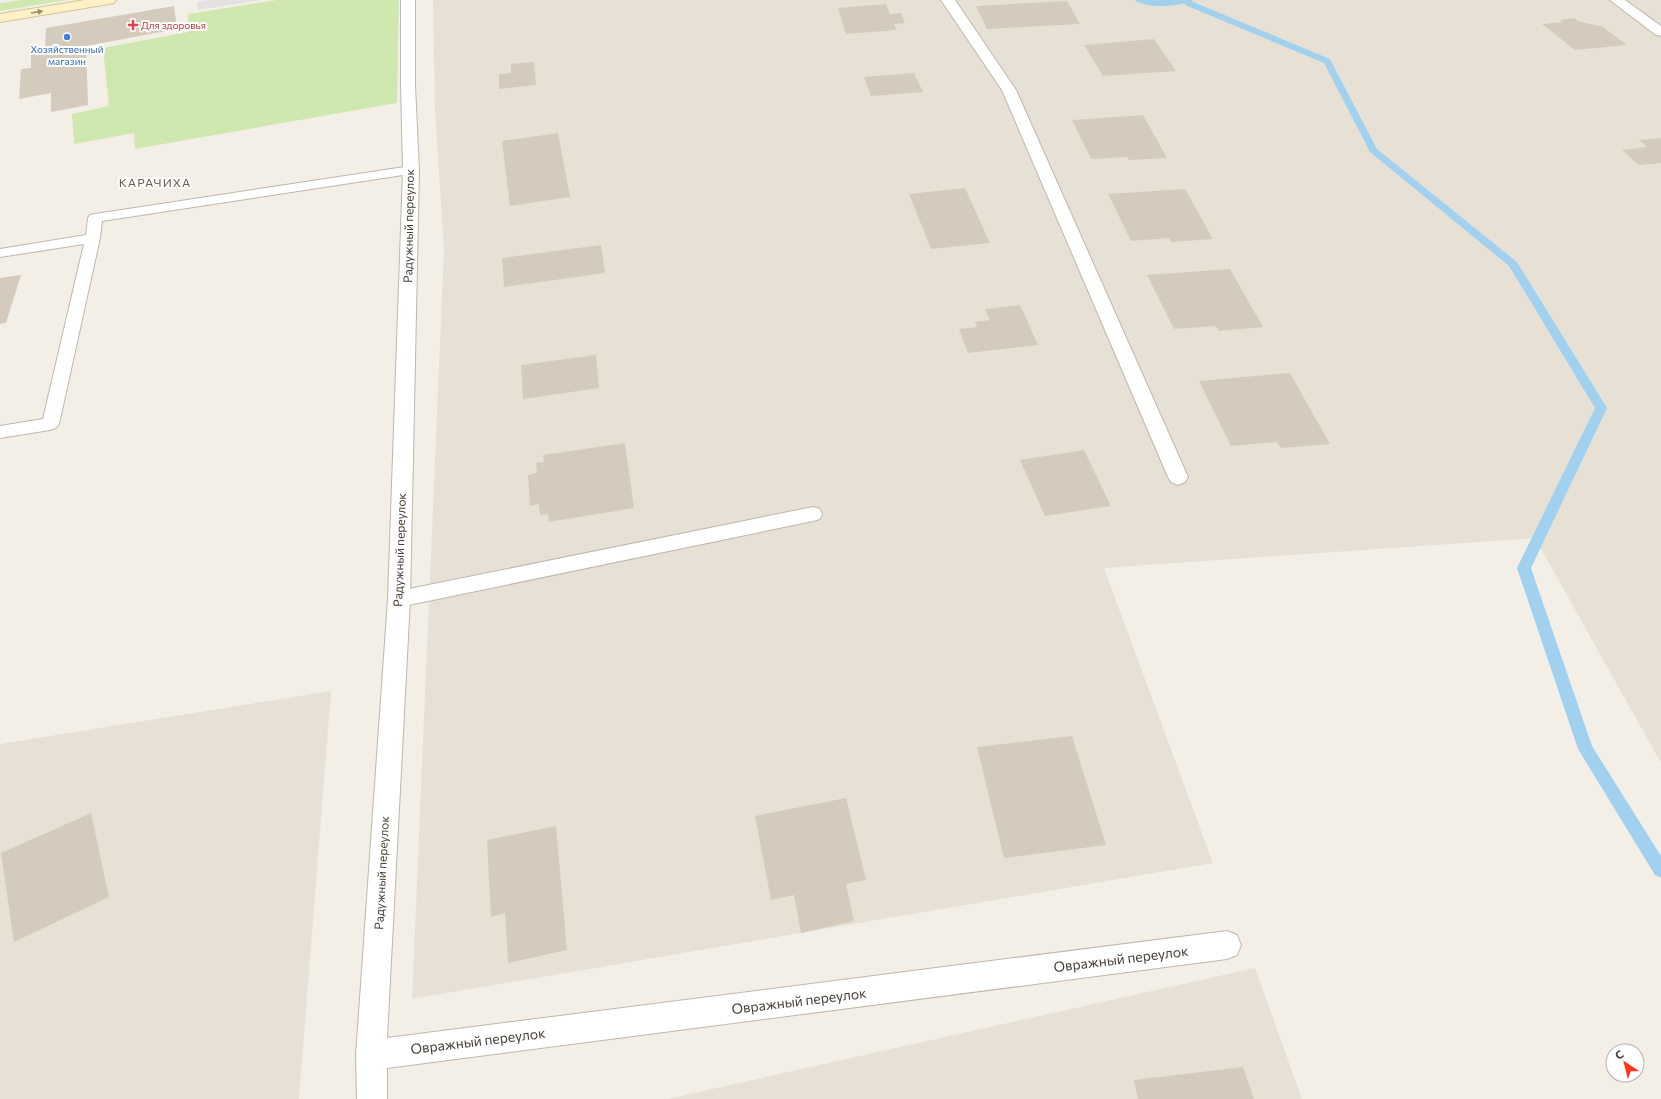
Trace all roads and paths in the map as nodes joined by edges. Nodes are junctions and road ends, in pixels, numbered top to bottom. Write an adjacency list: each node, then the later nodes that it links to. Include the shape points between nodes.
1 (109, 0): 5 (main road, one-way to 1)
2 (408, 0): 7 (street, Радужный переулок)
3 (948, 0): 11 (street, via 1009,90)
4 (1617, 0): 6 (street)
5 (0, 18)
6 (1661, 32)
7 (410, 170): 8 (lane, via 94,218); 13 (street, Радужный переулок)
8 (93, 238): 9 (lane); 10 (lane, via 50,424)
9 (0, 253)
10 (0, 432)
11 (1178, 477)
12 (813, 514): 13 (lane)
13 (399, 599): 15 (street, Радужный переулок)
14 (1227, 945): 15 (street, Овражный переулок)
15 (371, 1055): 16 (street, Радужный переулок)
16 (372, 1099)

